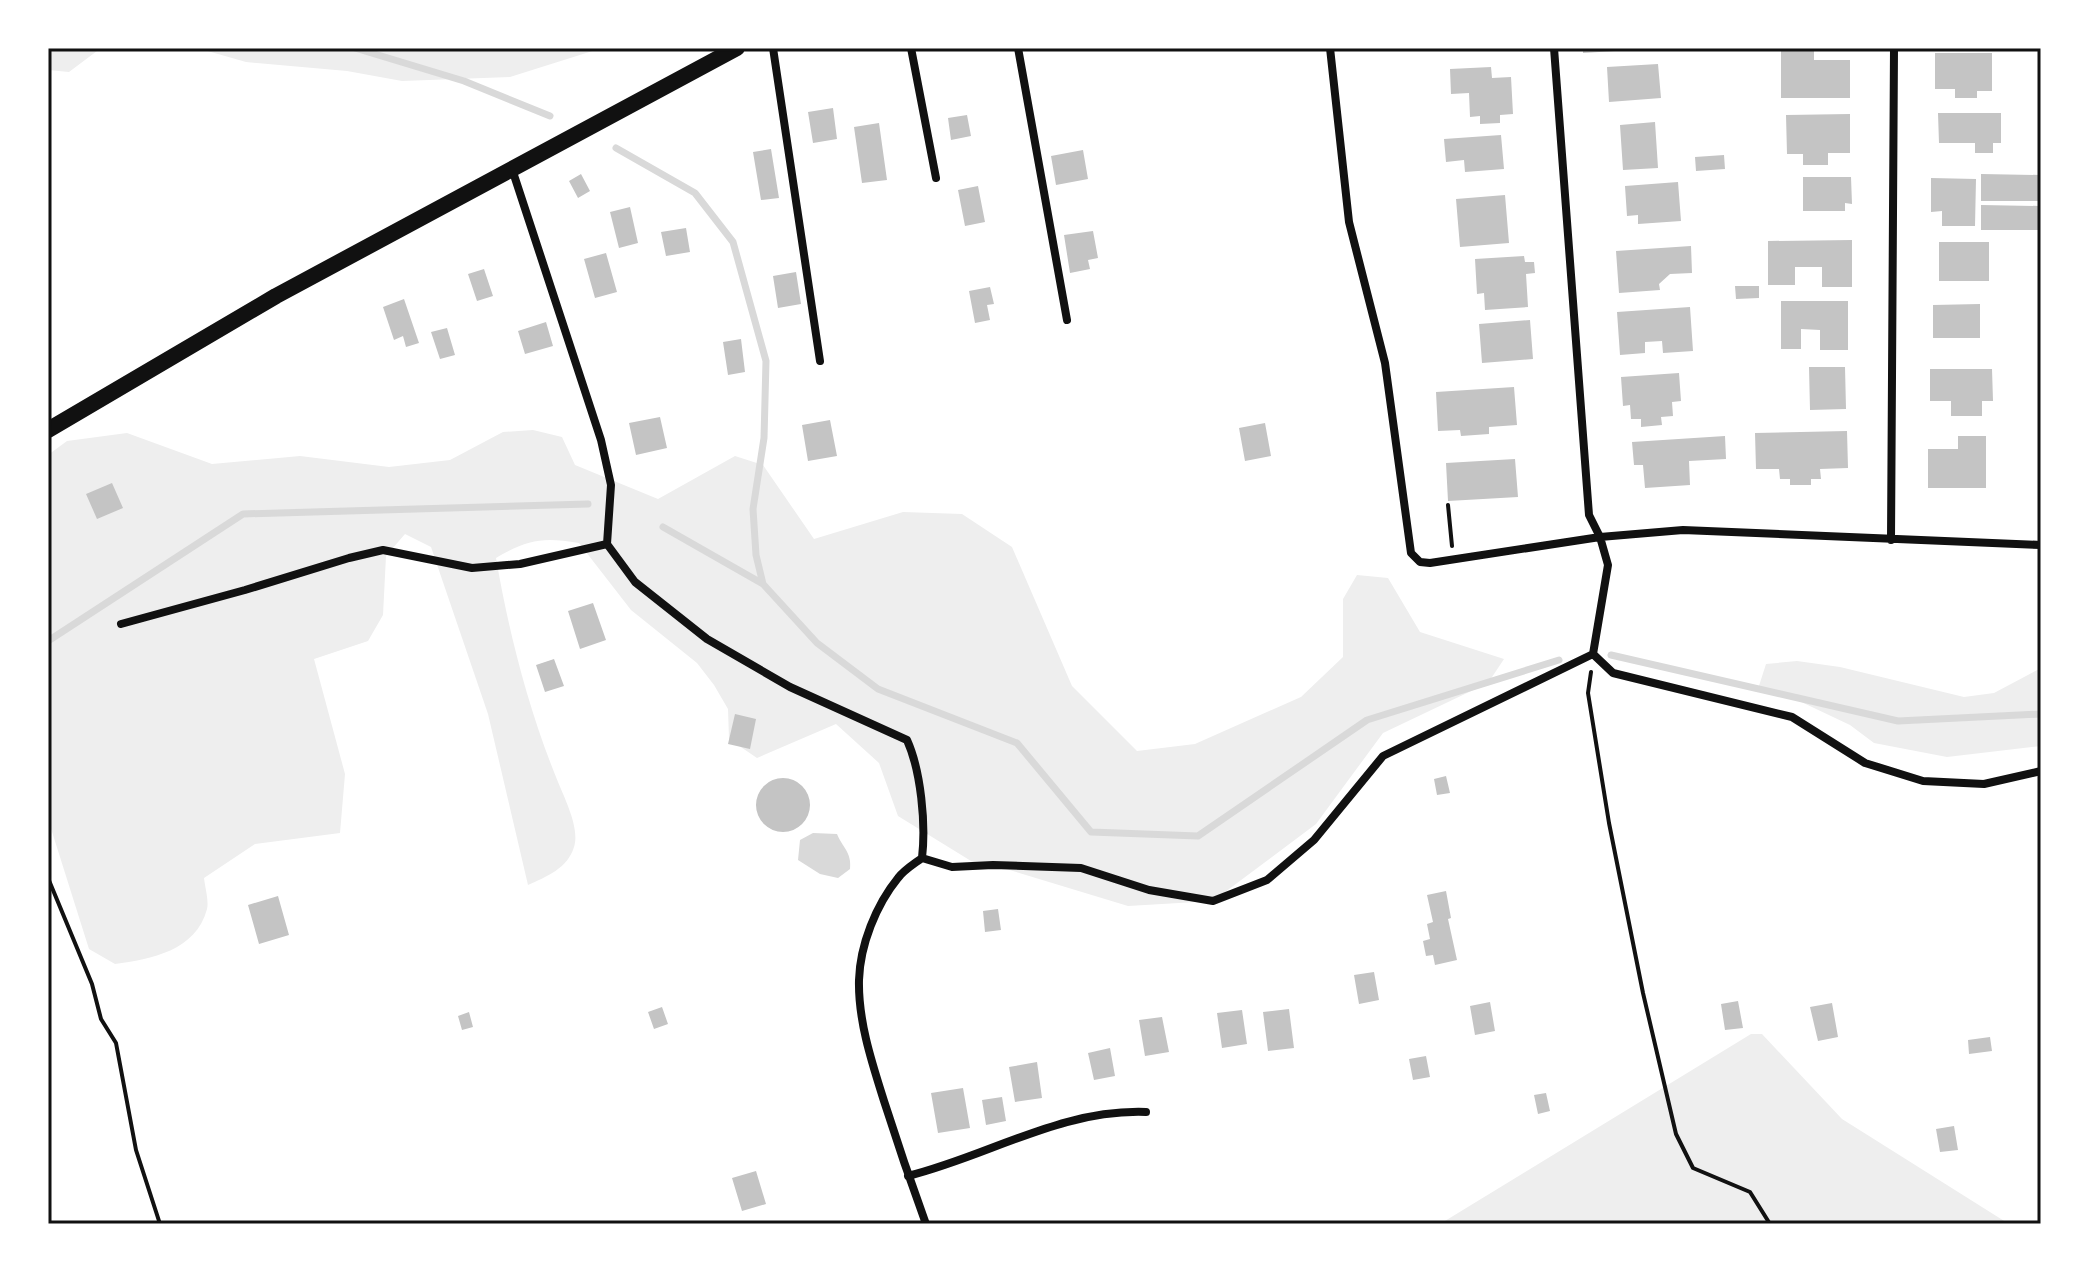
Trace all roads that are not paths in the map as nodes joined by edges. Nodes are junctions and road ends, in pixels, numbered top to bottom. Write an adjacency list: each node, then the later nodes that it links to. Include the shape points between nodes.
1 (734, 48): 8 (main road)
2 (773, 48): 11 (street)
3 (911, 48): 9 (street)
4 (1018, 48): 10 (street)
5 (1330, 48): 13 (street, via 1349,222 1385,363 1411,553 1430,563)
6 (1554, 48): 13 (street, via 1589,515)
7 (1894, 48): 14 (street)
8 (512, 169): 12 (main road, via 276,296); 15 (street, via 601,440 611,485)
9 (936, 178)
10 (1067, 320)
11 (820, 361)
12 (48, 430)
13 (1600, 537): 14 (street, via 1683,530); 18 (street, via 1608,565)
14 (1891, 540): 16 (street)
15 (607, 544): 17 (street, via 520,564 472,568 383,550); 20 (street, via 635,582 707,639 790,687 907,740 919,787)
16 (2041, 545)
17 (121, 624)
18 (1593, 654): 19 (street, via 1613,673 1792,717 1865,763 1923,781 1984,784); 20 (street, via 1383,756 1314,840 1267,880 1213,901 1149,890 1081,868 952,867)
19 (2041, 771)
20 (922, 858): 22 (street, via 900,875 885,897 868,935 859,980 869,1047)
21 (1146, 1112): 22 (street, via 1103,1113 1061,1122)
22 (908, 1176): 23 (street)
23 (926, 1224)

